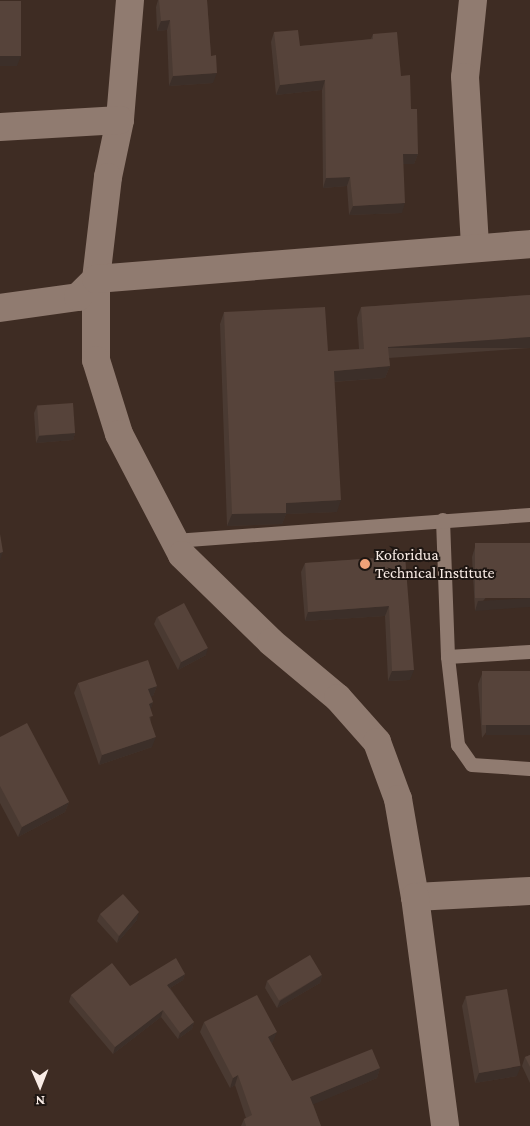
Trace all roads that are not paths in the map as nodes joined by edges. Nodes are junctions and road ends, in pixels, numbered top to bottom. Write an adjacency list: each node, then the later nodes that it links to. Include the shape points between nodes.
1 (130, 0): 3 (street)
2 (473, 0): 6 (street, via 465,77)
3 (120, 120): 4 (street); 7 (street, via 108,177)
4 (0, 127)
5 (530, 244): 6 (street)
6 (475, 248): 7 (street)
7 (96, 279): 8 (street, via 78,297); 11 (street, via 99,369 119,434)
8 (0, 308)
9 (530, 515): 10 (lane)
10 (443, 520): 11 (lane); 13 (lane)
11 (175, 541): 16 (street, via 182,556 271,642 338,698 377,742 398,799)
12 (530, 652): 13 (lane)
13 (448, 657): 14 (lane, via 458,745 472,764)
14 (530, 769)
15 (530, 891): 16 (street)
16 (415, 897): 17 (street)
17 (445, 1126)

